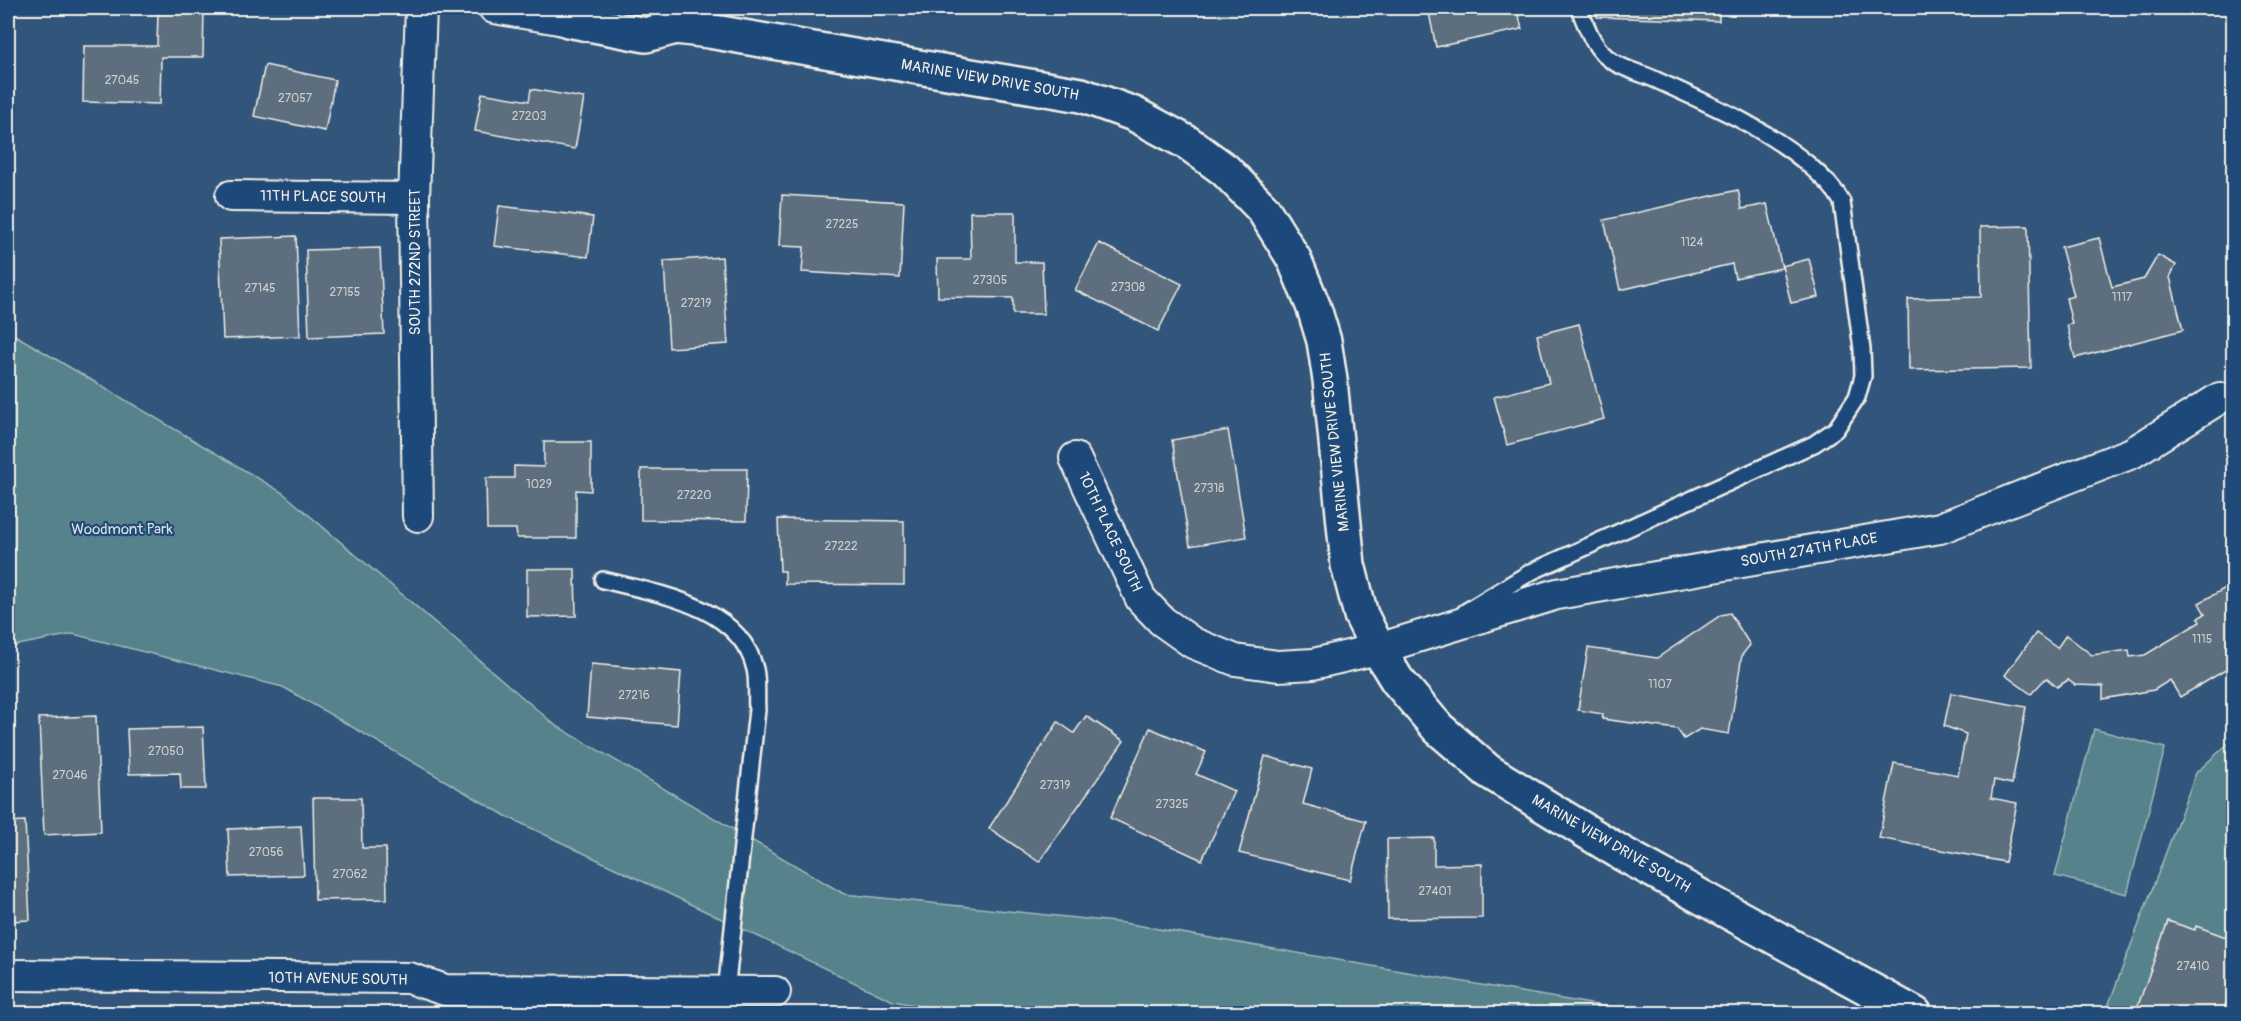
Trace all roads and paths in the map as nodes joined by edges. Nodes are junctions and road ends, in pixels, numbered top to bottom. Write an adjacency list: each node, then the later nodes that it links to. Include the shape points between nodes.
1 (421, 8): 9 (street, SOUTH 272ND STREET)
2 (494, 8): 6 (street)
3 (535, 8): 6 (main road)
4 (619, 8): 7 (main road, via 646,13)
5 (1579, 8): 14 (lane, via 1595,45 1612,62 1754,126 1786,146 1837,192 1842,202 1863,376 1857,396 1836,429 1814,444 1531,572)
6 (568, 20): 7 (main road)
7 (661, 31): 15 (main road, MARINE VIEW DRIVE SOUTH, via 709,31 1081,95 1134,114 1188,143 1225,170 1263,209 1294,259 1314,308 1330,380 1347,565 1361,615)
8 (231, 196): 9 (street, 11TH PLACE SOUTH)
9 (414, 198): 12 (street, SOUTH 272ND STREET)
10 (2220, 398): 14 (street, SOUTH 274TH PLACE, via 2132,453 1940,528 1557,594)
11 (1075, 458): 15 (street, 10TH PLACE SOUTH, via 1141,599 1193,644 1235,660 1278,666 1313,664)
12 (418, 516)
13 (603, 579): 17 (lane, via 681,599 709,612 731,629 750,653 756,670 757,711)
14 (1431, 632): 15 (street, SOUTH 274TH PLACE)
15 (1378, 649): 20 (main road, MARINE VIEW DRIVE SOUTH, via 1397,680 1438,728 1488,771 1623,854)
16 (8, 975): 19 (street, 10TH AVENUE SOUTH, via 409,978)
17 (726, 992): 18 (street, 10TH AVENUE SOUTH); 19 (street, 10TH AVENUE SOUTH)
18 (775, 992)
19 (446, 1002)
20 (1915, 1014)

